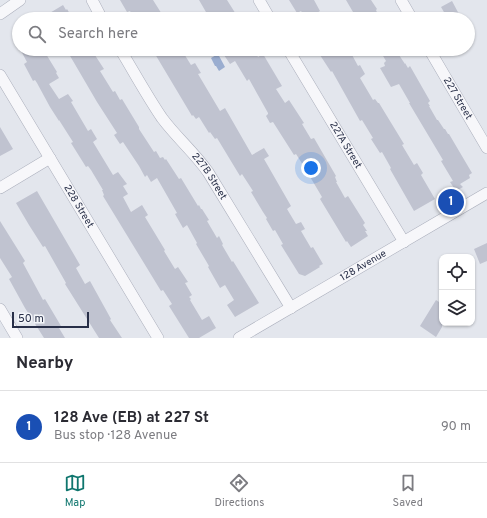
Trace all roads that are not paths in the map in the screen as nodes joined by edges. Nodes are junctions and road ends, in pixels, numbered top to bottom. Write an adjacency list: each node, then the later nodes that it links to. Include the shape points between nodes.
1 (20, 0): 8 (street)
2 (92, 0): 5 (street)
3 (259, 0): 6 (street)
4 (401, 0): 7 (street)
5 (98, 12)
6 (266, 12)
7 (408, 12)
8 (0, 14)
9 (124, 56): 18 (street, 227B Street, via 162,118 208,172)
10 (292, 56): 17 (street, 227A Street)
11 (433, 56): 13 (street, 227 Street)
12 (0, 75): 14 (street, 228 Street)
13 (487, 148)
14 (50, 158): 15 (street); 21 (street, 228 Street)
15 (0, 188)
16 (487, 193): 17 (street, 128 Avenue)
17 (404, 242): 18 (street, 128 Avenue)
18 (291, 308): 22 (street, 128 Avenue)
19 (0, 309): 20 (street)
20 (17, 338)
21 (158, 338)
22 (239, 338)

